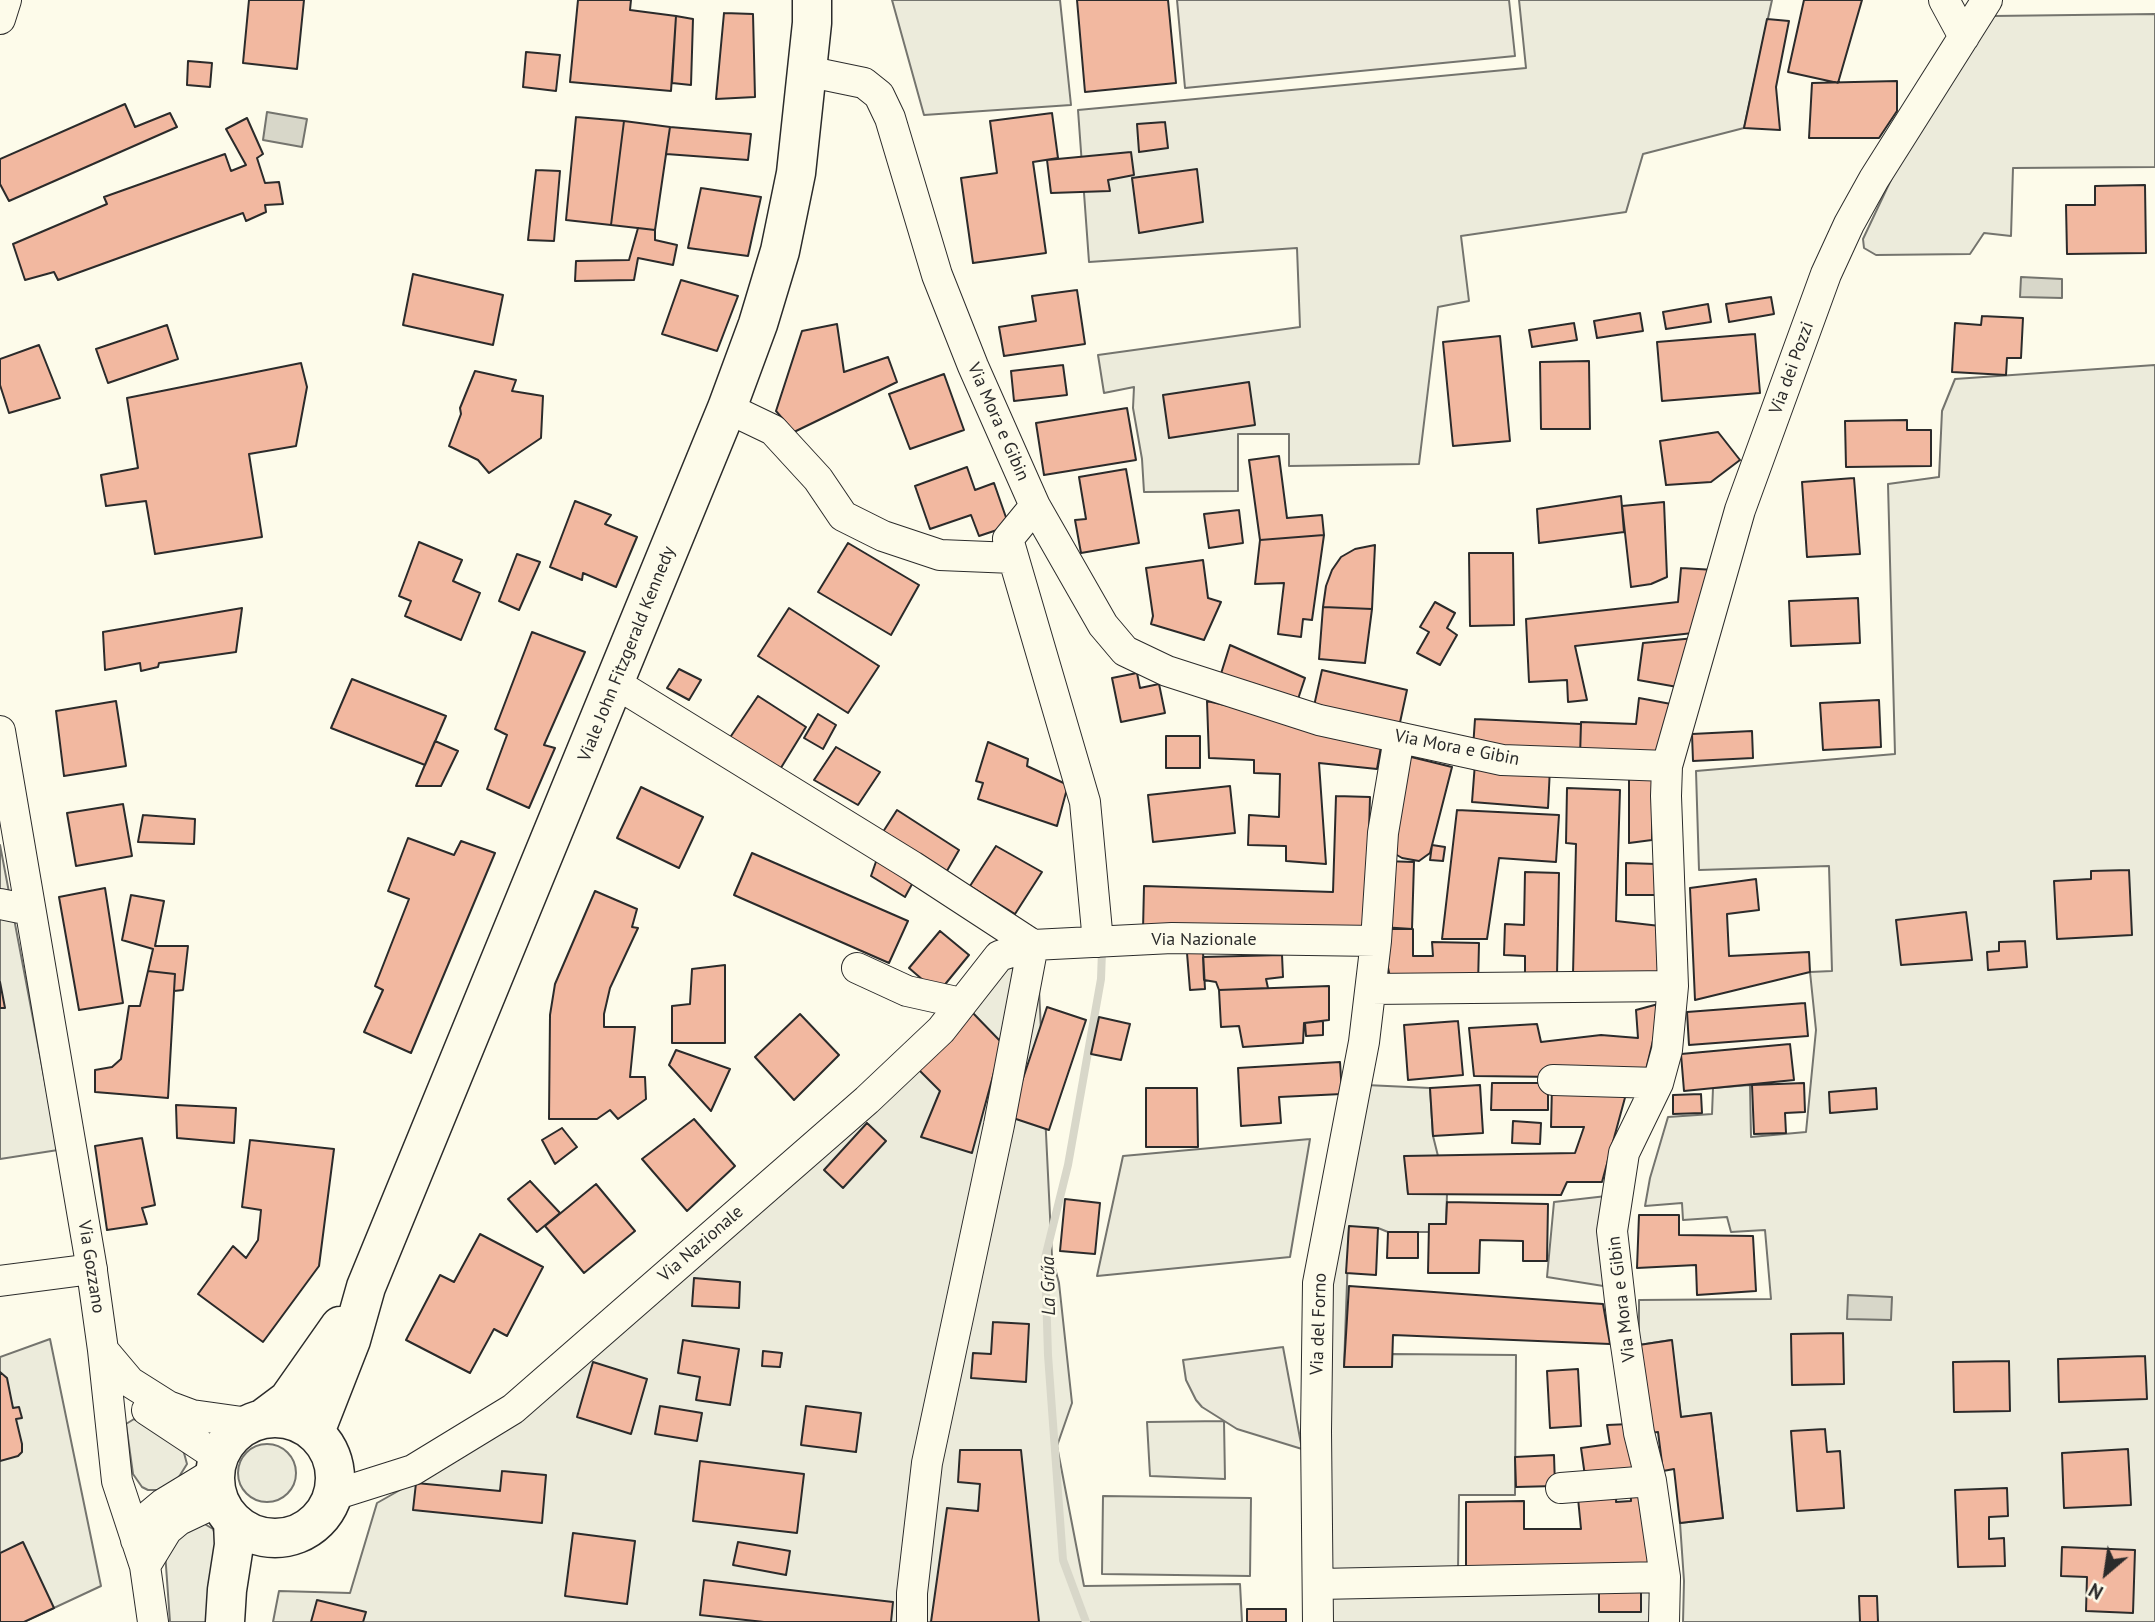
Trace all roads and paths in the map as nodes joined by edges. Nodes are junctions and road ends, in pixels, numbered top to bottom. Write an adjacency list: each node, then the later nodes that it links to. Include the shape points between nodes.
1 (6, 0): 5 (street)
2 (812, 0): 7 (main road, Viale John Fitzgerald Kennedy)
3 (1944, 0): 6 (street)
4 (1987, 0): 6 (street, Via dei Pozzi)
5 (0, 19)
6 (1964, 37): 14 (street, Via dei Pozzi, via 1874,179 1826,274 1740,510)
7 (806, 71): 8 (main road, Viale John Fitzgerald Kennedy, via 796,173 780,251); 9 (street, Via Mora e Gibin, via 864,83 885,106 936,275)
8 (727, 408): 10 (street, via 773,430 818,479 843,516 883,536 940,555); 11 (main road, Viale John Fitzgerald Kennedy)
9 (1035, 506): 10 (street, via 1008,539); 13 (street, Via Mora e Gibin, via 1103,625 1125,650 1210,685 1319,720)
10 (1013, 558): 18 (street, via 1086,802)
11 (615, 683): 19 (street); 28 (main road, Viale John Fitzgerald Kennedy)
12 (0, 731): 16 (street, Via Gozzano)
13 (1399, 738): 14 (street, Via Mora e Gibin, via 1502,760); 17 (street, Via del Forno, via 1381,853)
14 (1667, 766): 21 (street, Via Mora e Gibin)
15 (0, 904): 16 (street)
16 (30, 911): 26 (street, Via Gozzano)
17 (1376, 941): 18 (street, Via Nazionale, via 1172,938); 22 (street, Via del Forno)
18 (1098, 942): 19 (street, Via Nazionale)
19 (1033, 945): 23 (street, Via Nazionale, via 999,956); 43 (street, via 927,1463)
20 (857, 968): 23 (street, via 907,991)
21 (1673, 986): 22 (street); 25 (street, Via Mora e Gibin, via 1667,1050)
22 (1371, 989): 39 (street, Via del Forno, via 1318,1283)
23 (961, 1003): 35 (street, Via Nazionale, via 941,1030 867,1100 513,1409 414,1470)
24 (1552, 1080): 25 (street)
25 (1658, 1083): 32 (street, Via Mora e Gibin, via 1624,1153 1612,1231 1639,1433)
26 (92, 1269): 27 (street); 29 (street, Via Gozzano)
27 (0, 1281)
28 (366, 1287): 30 (main road, Viale John Fitzgerald Kennedy, via 288,1400); 31 (main road, Viale John Fitzgerald Kennedy)
29 (103, 1350): 30 (street, via 130,1381 168,1406 192,1415); 33 (street, via 114,1383); 37 (street, Via Gozzano, via 117,1480)
30 (257, 1420): 31 (main road, via 282,1418); 33 (main road, via 225,1443)
31 (315, 1432): 35 (main road, via 333,1461)
32 (1651, 1481): 34 (street); 38 (street, Via Mora e Gibin)
33 (221, 1488): 36 (main road, via 259,1536); 37 (street, via 157,1509 142,1527); 41 (main road, via 234,1545)
34 (1560, 1488)
35 (334, 1494): 36 (main road, via 327,1509 304,1531)
36 (273, 1538): 42 (main road, via 241,1591)
37 (141, 1553): 40 (street, Via Gozzano)
38 (1665, 1577): 39 (street); 45 (street, Via Mora e Gibin)
39 (1318, 1584): 44 (street, Via del Forno)
40 (153, 1622)
41 (225, 1622)
42 (230, 1622)
43 (912, 1622)
44 (1318, 1622)
45 (1664, 1622)

